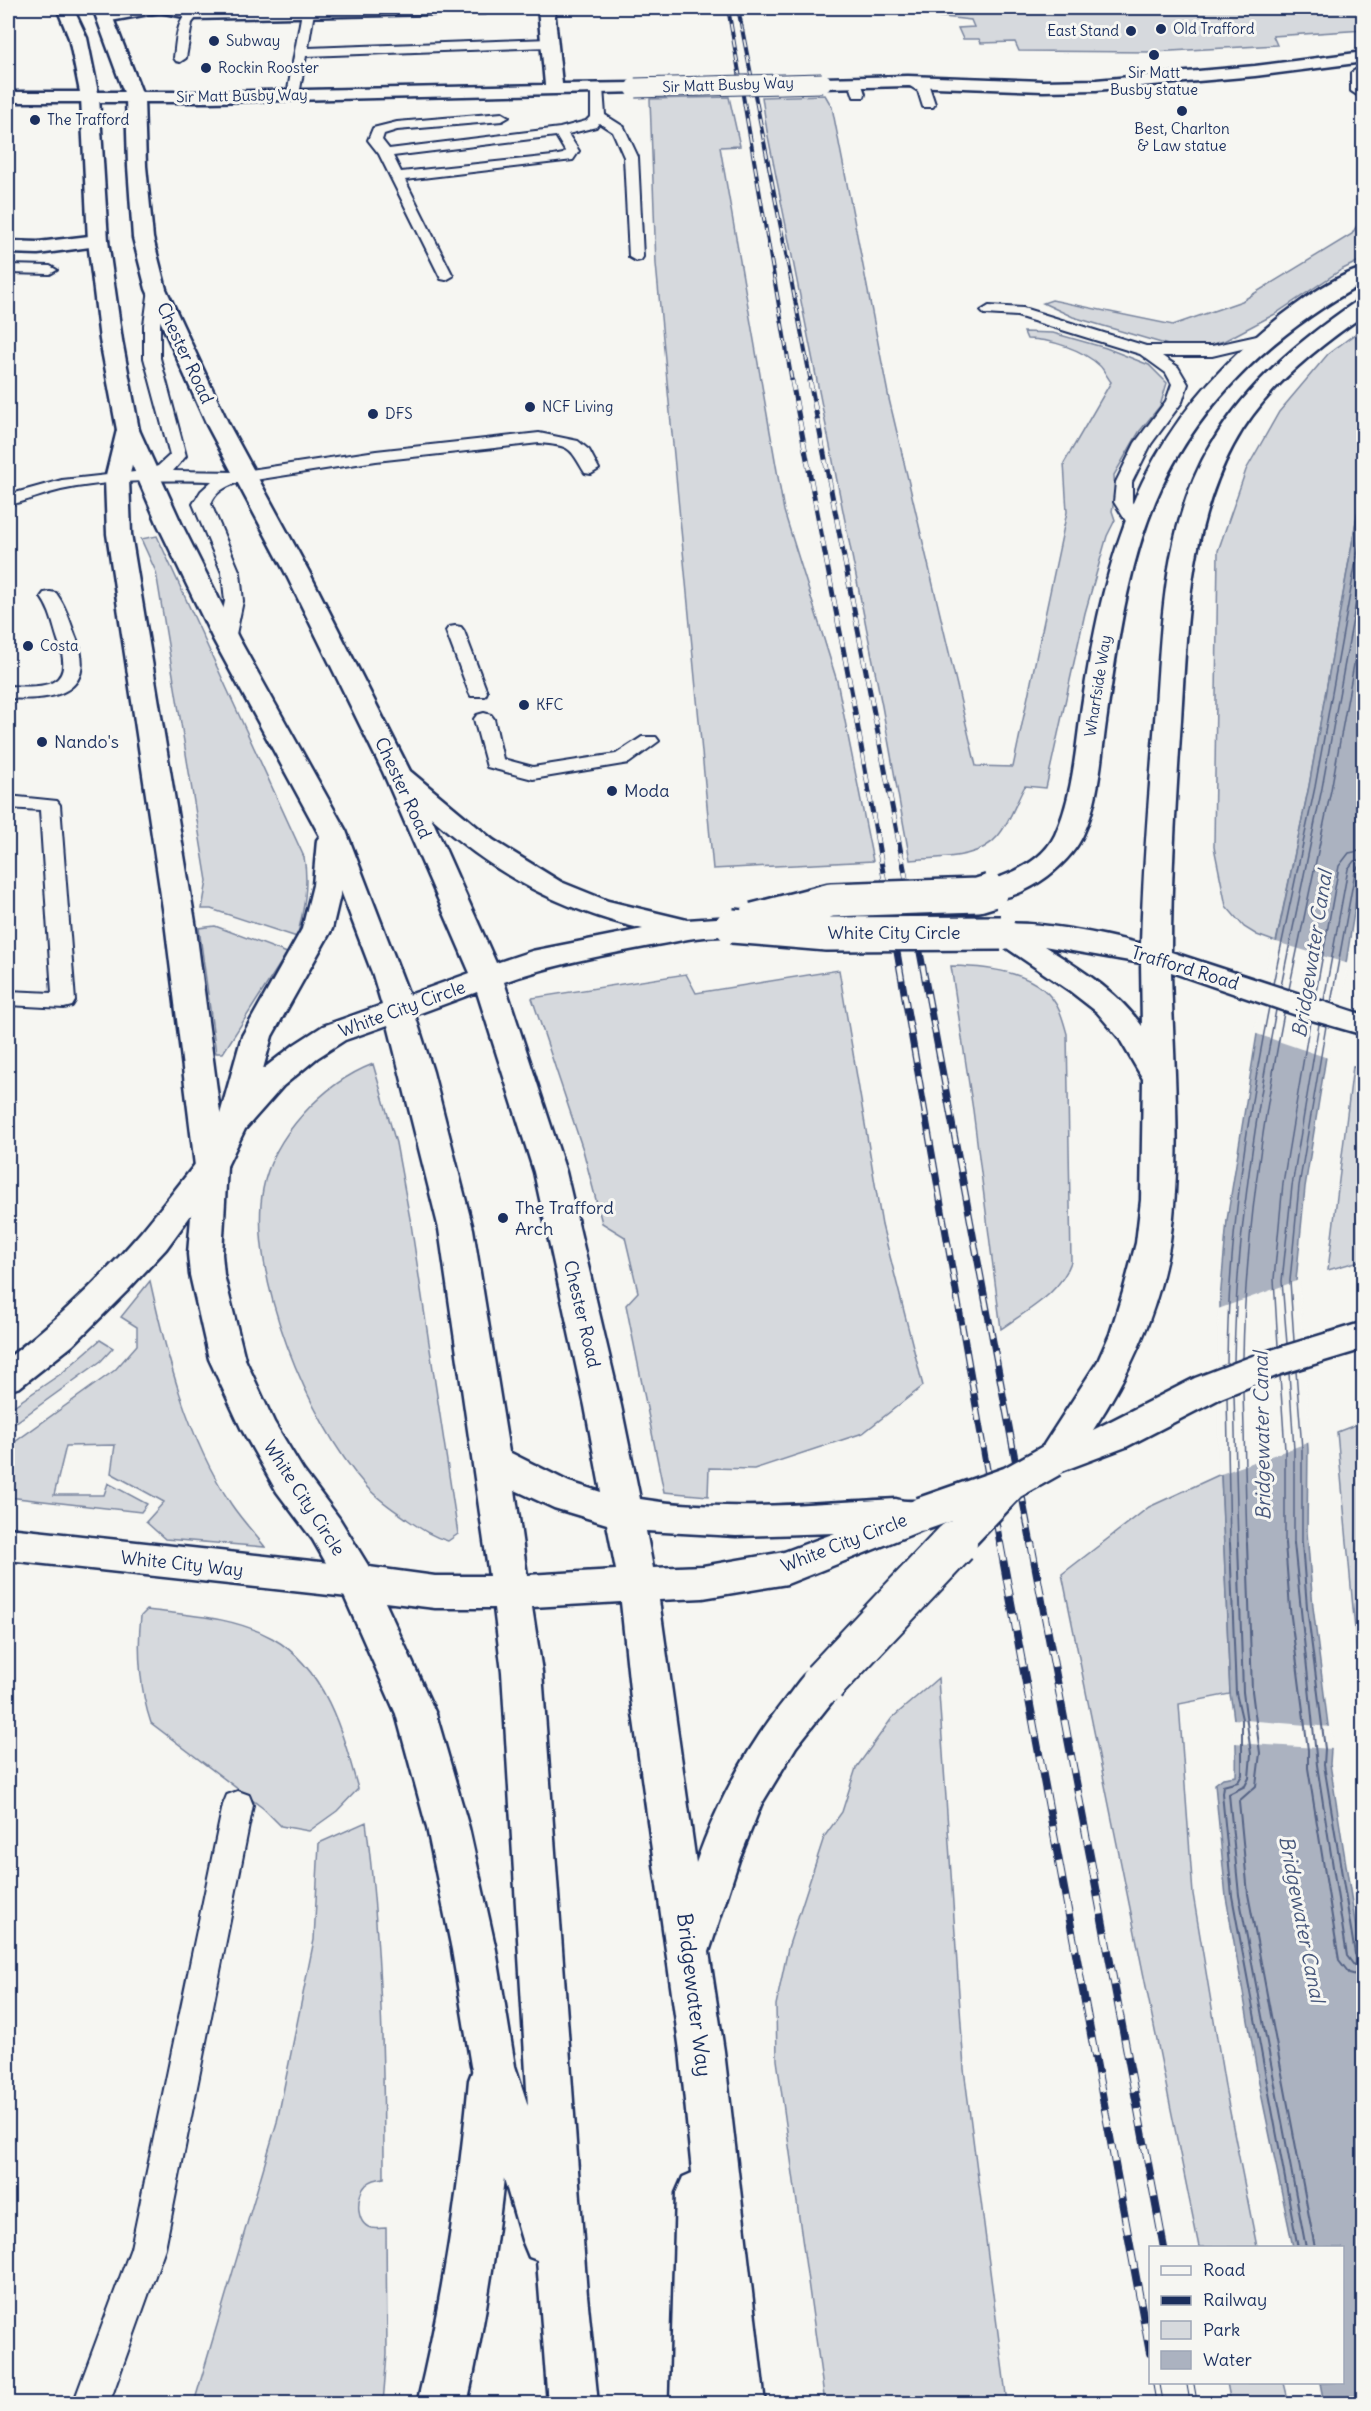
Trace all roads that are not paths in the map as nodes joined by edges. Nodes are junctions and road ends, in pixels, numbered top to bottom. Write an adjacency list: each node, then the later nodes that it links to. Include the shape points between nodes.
1 (65, 8): 19 (main road, via 78,38)
2 (155, 8): 6 (main road, Chester Road)
3 (165, 8): 8 (main road)
4 (486, 8): 7 (main road)
5 (546, 8): 9 (main road)
6 (103, 12): 20 (main road, Chester Road)
7 (308, 12): 8 (main road); 10 (lane)
8 (193, 14): 11 (lane, via 186,23)
9 (549, 44): 10 (lane); 15 (main road)
10 (301, 51): 17 (lane)
11 (180, 58)
12 (1362, 64): 13 (main road, Sir Matt Busby Way, via 1096,85); 16 (lane)
13 (908, 81): 14 (main road, Sir Matt Busby Way, bridge, via 857,88 822,83); 21 (lane, via 924,89)
14 (597, 87): 15 (main road, Sir Matt Busby Way); 23 (lane)
15 (554, 88): 17 (main road, Sir Matt Busby Way)
16 (1357, 91)
17 (293, 95): 20 (main road, Sir Matt Busby Way)
18 (8, 97): 19 (main road, Sir Matt Busby Way)
19 (90, 97): 20 (main road, Sir Matt Busby Way); 27 (main road)
20 (135, 98): 34 (main road, Chester Road, via 143,238)
21 (928, 104)
22 (502, 117): 25 (lane, via 378,131 375,140)
23 (598, 117): 24 (lane, via 591,124); 29 (lane, via 619,130 631,157)
24 (560, 132): 25 (lane); 26 (lane, via 572,151 568,157)
25 (385, 153): 26 (lane)
26 (397, 177): 32 (lane)
27 (98, 241): 28 (main road); 39 (main road)
28 (8, 247)
29 (636, 257)
30 (8, 269): 31 (lane)
31 (50, 270)
32 (446, 276)
33 (1358, 276): 37 (main road, Wharfside Way)
34 (156, 290): 41 (lane, via 152,358 178,456 164,470); 42 (main road, Chester Road)
35 (1364, 305): 59 (main road, via 1333,326 1259,394 1222,445 1187,535 1177,587 1157,875)
36 (989, 311): 38 (lane, via 1018,311)
37 (1266, 339): 38 (lane, via 1212,351); 45 (main road, Wharfside Way, via 1212,392 1187,423 1150,486)
38 (1145, 351): 45 (lane, via 1172,370 1180,384 1174,402 1143,443 1124,482 1123,502)
39 (128, 430): 41 (main road); 43 (main road)
40 (591, 469): 42 (lane, via 586,455 576,446 539,438 376,456)
41 (147, 476): 42 (lane); 43 (lane); 48 (main road)
42 (246, 476): 48 (lane, via 212,488 202,504 231,573 234,601); 53 (main road, Chester Road)
43 (117, 479): 44 (lane, via 52,488); 66 (main road, via 120,545 180,922)
44 (8, 500)
45 (1136, 522): 56 (main road, Wharfside Way, bridge, via 1108,627 1071,833 1054,858 1041,868 978,895 831,900)
46 (50, 597): 49 (lane, via 59,609 74,661 72,671 64,683 49,692)
47 (455, 632): 50 (lane)
48 (226, 639): 55 (main road)
49 (8, 692)
50 (478, 692)
51 (484, 719): 52 (lane, via 494,763 533,773 622,759)
52 (649, 741)
53 (397, 772): 57 (main road, via 481,845 540,884 596,909); 60 (main road, Chester Road)
54 (8, 802): 61 (lane, via 50,805 64,1001)
55 (332, 831): 62 (main road, via 376,939); 65 (main road, via 330,870 317,929 257,1036)
56 (732, 926): 57 (main road, White City Circle); 58 (main road, White City Circle, bridge, via 827,934)
57 (691, 929): 60 (main road, White City Circle, via 532,961)
58 (1003, 933): 59 (main road, Trafford Road, via 1090,943); 64 (main road, White City Circle, via 1080,984 1117,1015 1140,1045)
59 (1156, 958): 63 (main road, Trafford Road); 64 (main road, White City Circle)
60 (487, 977): 62 (main road, White City Circle); 72 (main road, Chester Road, via 550,1172)
61 (8, 998)
62 (398, 1010): 65 (main road, White City Circle, via 334,1033 306,1051 272,1078); 69 (main road, via 456,1228)
63 (1364, 1025)
64 (1159, 1081): 70 (main road, White City Circle, via 1154,1236 1137,1303 1119,1353)
65 (232, 1123): 66 (main road, White City Circle)
66 (211, 1166): 68 (main road, via 154,1240 115,1282 62,1336); 75 (main road, White City Circle, via 207,1275 227,1359 264,1437)
67 (1364, 1335): 70 (main road, via 1208,1388 1113,1437)
68 (8, 1377)
69 (492, 1460): 72 (main road, via 527,1480 579,1501); 77 (main road)
70 (1052, 1460): 71 (main road, White City Circle, bridge)
71 (1011, 1483): 73 (main road, White City Circle, bridge); 79 (main road, bridge, via 799,1710 762,1764 728,1830)
72 (625, 1512): 73 (main road, via 696,1520); 76 (main road, Chester Road)
73 (922, 1514): 76 (main road, White City Circle, via 787,1568 703,1582)
74 (8, 1545): 75 (main road, White City Way)
75 (357, 1582): 77 (main road, White City Circle, via 435,1593); 81 (main road, via 416,1714 445,1816 474,1950)
76 (639, 1587): 77 (main road, White City Circle); 79 (main road, Bridgewater Way, via 651,1699)
77 (512, 1593): 82 (main road, via 522,1672)
78 (238, 1805): 83 (lane, via 148,2248)
79 (689, 1950): 80 (main road, Bridgewater Way)
80 (702, 2051): 87 (main road); 88 (main road, Bridgewater Way)
81 (492, 2066): 82 (main road); 84 (main road, via 474,2243 461,2326)
82 (564, 2314): 85 (main road); 86 (main road)
83 (91, 2403)
84 (442, 2403)
85 (552, 2403)
86 (573, 2403)
87 (695, 2403)
88 (740, 2403)

